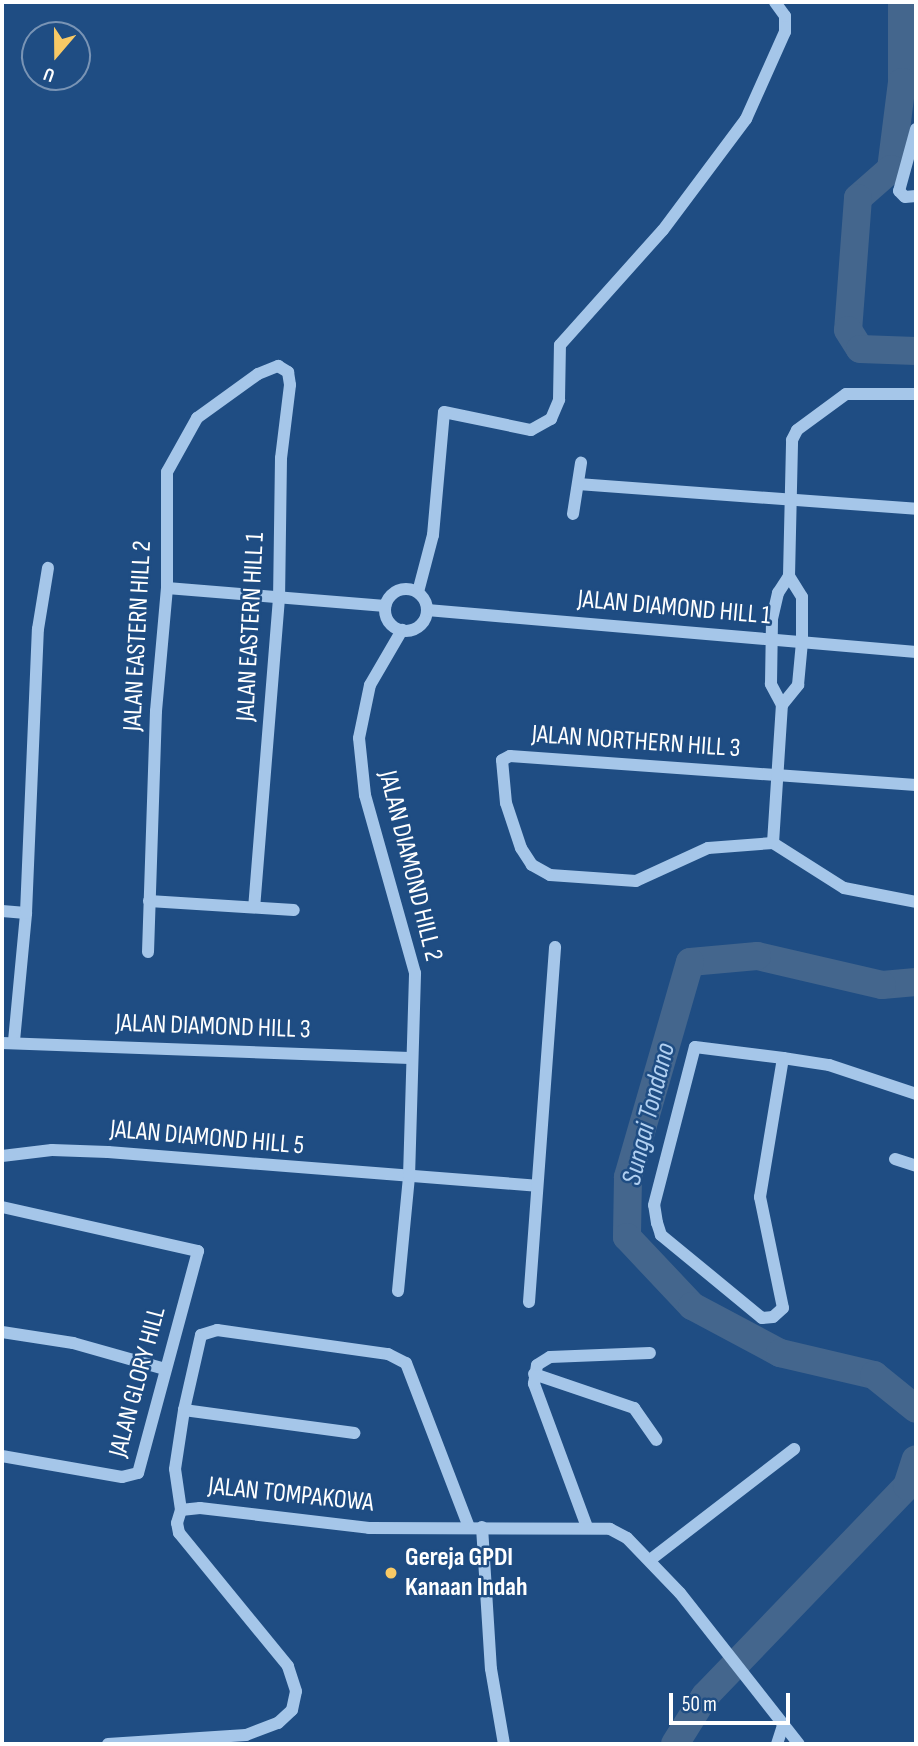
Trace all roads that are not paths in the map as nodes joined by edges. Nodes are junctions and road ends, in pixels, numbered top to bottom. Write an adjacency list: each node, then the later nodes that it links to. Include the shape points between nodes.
1 (775, 2): 14 (street, via 785,16 785,32 746,119 663,230 561,345 559,400 551,419 531,430 449,410 442,421 433,535)
2 (916, 129): 3 (street, via 899,191 905,197)
3 (916, 196)
4 (268, 368): 13 (street, JALAN EASTERN HILL 2, via 197,418 170,461); 15 (street, JALAN EASTERN HILL 1, via 282,367 290,380 281,458)
5 (916, 394): 8 (street, via 850,393 797,430 792,440)
6 (581, 463): 7 (street)
7 (578, 484): 8 (street); 10 (street)
8 (789, 500): 9 (street); 12 (street)
9 (916, 509)
10 (573, 514)
11 (48, 568): 31 (street, JALAN DIAMOND HILL 3, via 37,641)
12 (789, 576): 19 (street, via 774,605); 20 (street, via 802,597)
13 (167, 588): 15 (street); 26 (street, JALAN EASTERN HILL 2)
14 (418, 592): 16 (street, via 400,590); 17 (street)
15 (279, 598): 16 (street); 28 (street, JALAN EASTERN HILL 1)
16 (385, 607): 18 (street, via 389,622)
17 (427, 610): 18 (street, via 422,624); 19 (street, JALAN DIAMOND HILL 1)
18 (402, 630): 35 (street, JALAN DIAMOND HILL 2, via 370,685 359,738 365,795 414,965)
19 (771, 638): 20 (street, JALAN DIAMOND HILL 1); 22 (street, via 771,684)
20 (802, 642): 21 (street, JALAN DIAMOND HILL 1); 22 (street, via 798,685)
21 (916, 652)
22 (782, 705): 23 (street)
23 (776, 774): 24 (street); 25 (street); 25 (street, JALAN NORTHERN HILL 3, via 510,756 503,758 501,767 521,848 533,865 550,874 636,881 708,848)
24 (916, 785)
25 (773, 843): 27 (street, via 845,888)
26 (149, 901): 28 (street); 33 (street, JALAN EASTERN HILL 2)
27 (916, 902)
28 (254, 907): 29 (street)
29 (294, 910)
30 (2, 911): 31 (street)
31 (26, 912): 34 (street, JALAN DIAMOND HILL 3)
32 (555, 947): 42 (street)
33 (148, 952)
34 (8, 1042): 35 (street, JALAN DIAMOND HILL 3)
35 (410, 1058): 41 (street, JALAN DIAMOND HILL 2)
36 (783, 1058): 36 (street, via 760,1197 783,1308 774,1317 762,1318 661,1235 654,1205 695,1047); 37 (street, via 829,1065)
37 (916, 1094)
38 (2, 1156): 41 (street, JALAN DIAMOND HILL 5, via 86,1151)
39 (895, 1159): 40 (street)
40 (916, 1166)
41 (409, 1177): 42 (street, JALAN DIAMOND HILL 5); 44 (street, JALAN DIAMOND HILL 2)
42 (537, 1186): 45 (street)
43 (2, 1207): 48 (street, JALAN GLORY HILL, via 198,1251)
44 (398, 1291)
45 (529, 1302)
46 (2, 1332): 48 (street, via 73,1343)
47 (650, 1353): 49 (street, via 550,1357 537,1365)
48 (165, 1368): 54 (street, JALAN GLORY HILL, via 142,1468 133,1476)
49 (534, 1374): 52 (street, via 634,1408); 57 (street)
50 (184, 1410): 51 (street); 55 (street, via 175,1469); 56 (street, via 205,1332 394,1356 411,1371 438,1452)
51 (354, 1433)
52 (656, 1440)
53 (794, 1449): 58 (street)
54 (2, 1456)
55 (181, 1510): 56 (street, JALAN TOMPAKOWA, via 200,1508 369,1528); 60 (street, JALAN TOMPAKOWA, via 179,1533 288,1666 295,1683 294,1704 278,1723 256,1733)
56 (476, 1527): 57 (street, JALAN TOMPAKOWA); 61 (street)
57 (587, 1527): 58 (street, JALAN TOMPAKOWA, via 617,1532)
58 (650, 1560): 59 (street, JALAN TOMPAKOWA)
59 (783, 1725): 62 (street); 63 (street, JALAN TOMPAKOWA)
60 (108, 1744)
61 (503, 1744)
62 (777, 1744)
63 (799, 1744)

